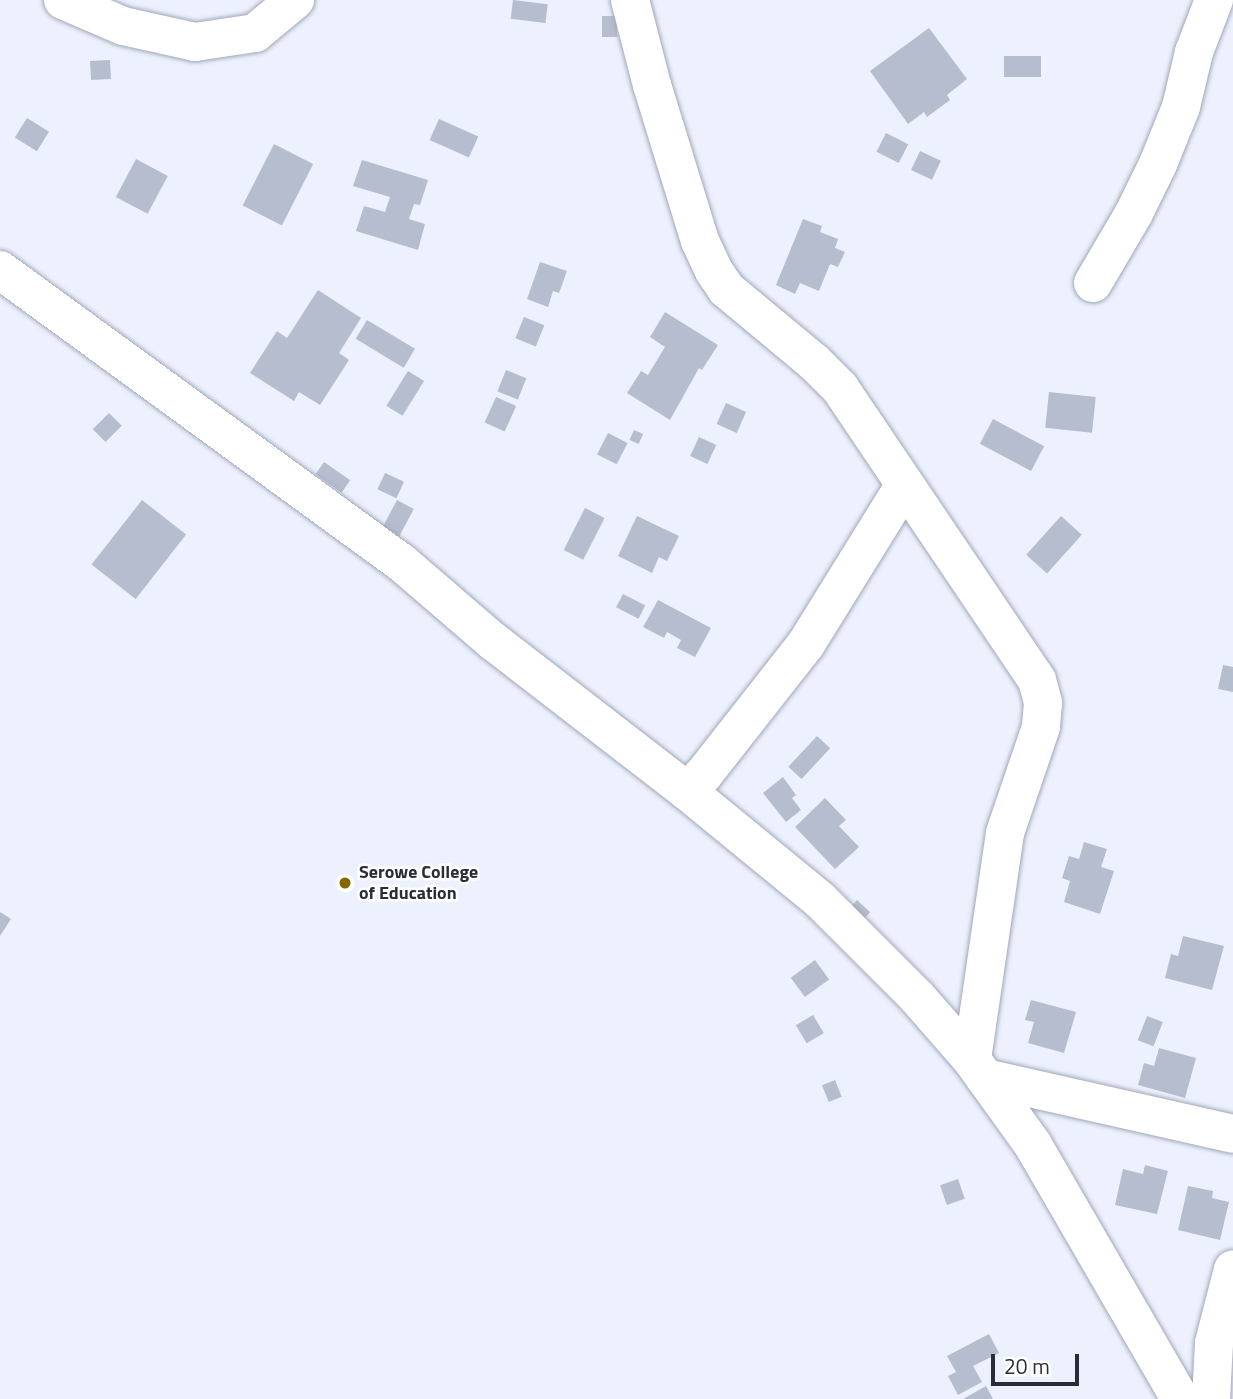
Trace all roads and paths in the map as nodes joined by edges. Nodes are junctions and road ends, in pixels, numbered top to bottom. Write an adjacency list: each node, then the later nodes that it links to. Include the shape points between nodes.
1 (63, 0): 2 (street, via 123,26 195,42 255,33)
2 (295, 0)
3 (630, 0): 7 (street, via 700,241 714,271 726,289 840,388)
4 (1214, 0): 6 (street, via 1158,164)
5 (0, 270): 8 (street, via 401,563 494,642)
6 (1093, 283)
7 (904, 486): 8 (street, via 806,645); 9 (street, via 1037,680 1043,703 1041,727 1005,833)
8 (687, 791): 9 (street, via 820,900 918,997)
9 (978, 1069): 10 (street); 12 (street, via 1033,1145)
10 (1233, 1134)
11 (1233, 1269): 13 (street, via 1214,1343)
12 (1180, 1399)
13 (1211, 1399)

